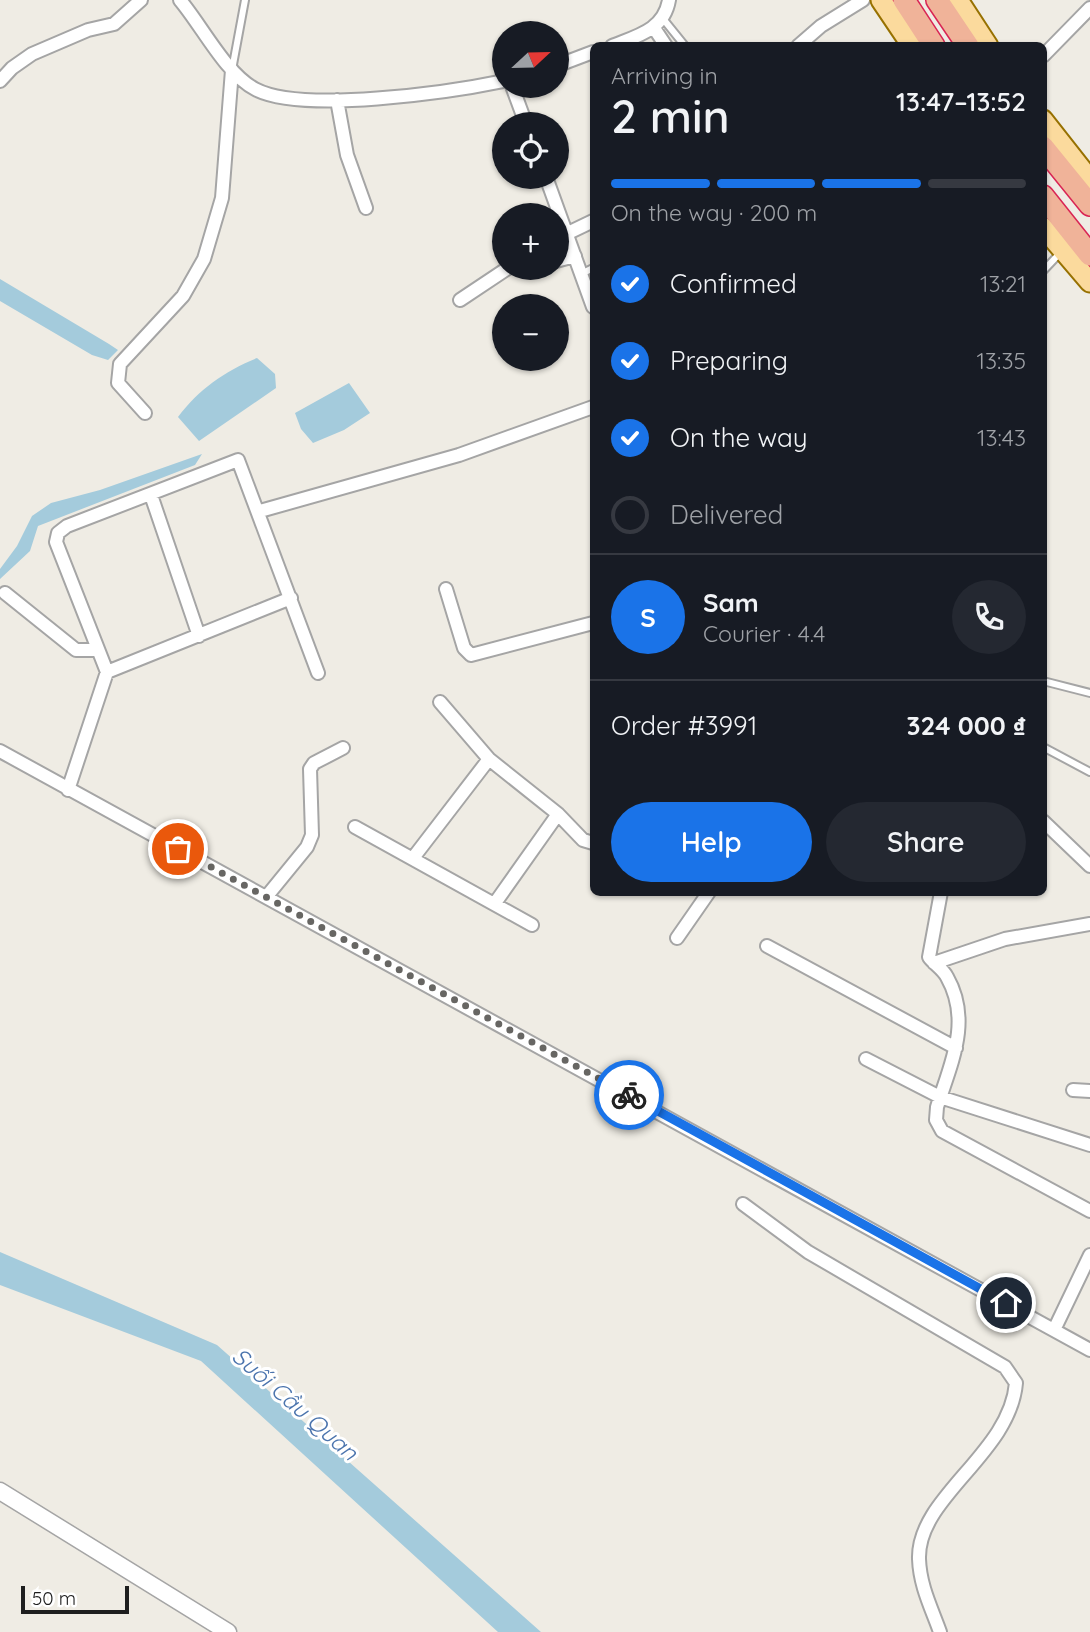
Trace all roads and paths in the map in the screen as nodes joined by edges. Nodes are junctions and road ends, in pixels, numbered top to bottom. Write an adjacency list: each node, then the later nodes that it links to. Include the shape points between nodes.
1 (141, 0): 23 (street, via 114,24 32,54)
2 (180, 0): 22 (street)
3 (245, 0): 22 (lane)
4 (669, 0): 11 (street)
5 (863, 0): 16 (street)
6 (881, 0): 12 (main road)
7 (904, 0): 12 (highway)
8 (937, 0): 17 (highway)
9 (958, 0): 18 (main road)
10 (1090, 8): 19 (street)
11 (659, 24): 13 (street); 14 (street); 15 (lane)
12 (919, 40)
13 (621, 42)
14 (665, 42)
15 (680, 42)
16 (803, 42)
17 (965, 42)
18 (985, 42)
19 (1047, 52)
20 (590, 53): 21 (street)
21 (569, 61)
22 (232, 70): 25 (street, via 255,89 272,95); 48 (street, via 222,198 204,259 183,296 120,364 118,383)
23 (0, 81)
24 (492, 84): 25 (street)
25 (337, 100): 31 (street, via 347,155)
26 (1047, 125): 28 (main road)
27 (1047, 151): 30 (highway)
28 (1090, 180)
29 (1047, 204): 36 (highway)
30 (1090, 205)
31 (366, 208)
32 (590, 222): 34 (street)
33 (1047, 230): 36 (main road)
34 (569, 233)
35 (569, 241): 38 (street)
36 (1068, 244): 37 (highway); 40 (lane); 44 (main road)
37 (1090, 255)
38 (575, 256): 39 (street); 42 (street)
39 (569, 258)
40 (1047, 267)
41 (590, 270): 42 (lane)
42 (581, 274): 45 (street)
43 (492, 279): 46 (street)
44 (1090, 282)
45 (590, 299)
46 (460, 300)
47 (590, 408): 50 (street, via 459,455)
48 (145, 413)
49 (150, 495): 50 (street, via 238,460); 55 (street); 56 (street, via 58,533 57,542)
50 (260, 511): 53 (street)
51 (446, 589): 54 (street, via 464,648 471,654)
52 (5, 593): 56 (street, via 76,650)
53 (291, 598): 55 (street); 58 (street)
54 (590, 624)
55 (199, 636): 57 (street)
56 (98, 650): 57 (street)
57 (107, 672): 67 (street)
58 (318, 673)
59 (1047, 682): 60 (lane)
60 (1090, 693)
61 (440, 702): 65 (street)
62 (343, 748): 74 (street, via 310,769 312,835)
63 (1047, 749): 66 (lane)
64 (0, 751): 67 (street)
65 (489, 759): 68 (street); 72 (street)
66 (1090, 772)
67 (68, 790): 74 (street)
68 (558, 814): 71 (street); 77 (street)
69 (1047, 825): 73 (street)
70 (355, 827): 72 (street)
71 (590, 842)
72 (413, 858): 77 (street)
73 (1090, 866)
74 (267, 896): 92 (street)
75 (706, 896): 80 (street)
76 (940, 896): 82 (street, via 928,950)
77 (495, 902): 79 (street)
78 (1090, 924): 82 (street, via 1005,939)
79 (532, 925)
80 (677, 938)
81 (767, 946): 83 (street)
82 (934, 963): 83 (street, via 946,975 957,1002 961,1033)
83 (956, 1048): 87 (street)
84 (866, 1059): 87 (street)
85 (1073, 1090): 86 (street)
86 (1090, 1091)
87 (940, 1097): 88 (street); 90 (street, via 936,1120 942,1131)
88 (1090, 1145)
89 (743, 1204): 96 (street, via 807,1252 1005,1367 1016,1383 1014,1403 1001,1430 925,1526 918,1557 923,1592)
90 (1090, 1211)
91 (1090, 1255): 92 (street)
92 (1054, 1330): 93 (street)
93 (1090, 1350)
94 (0, 1491): 95 (street)
95 (228, 1632)
96 (940, 1632)

